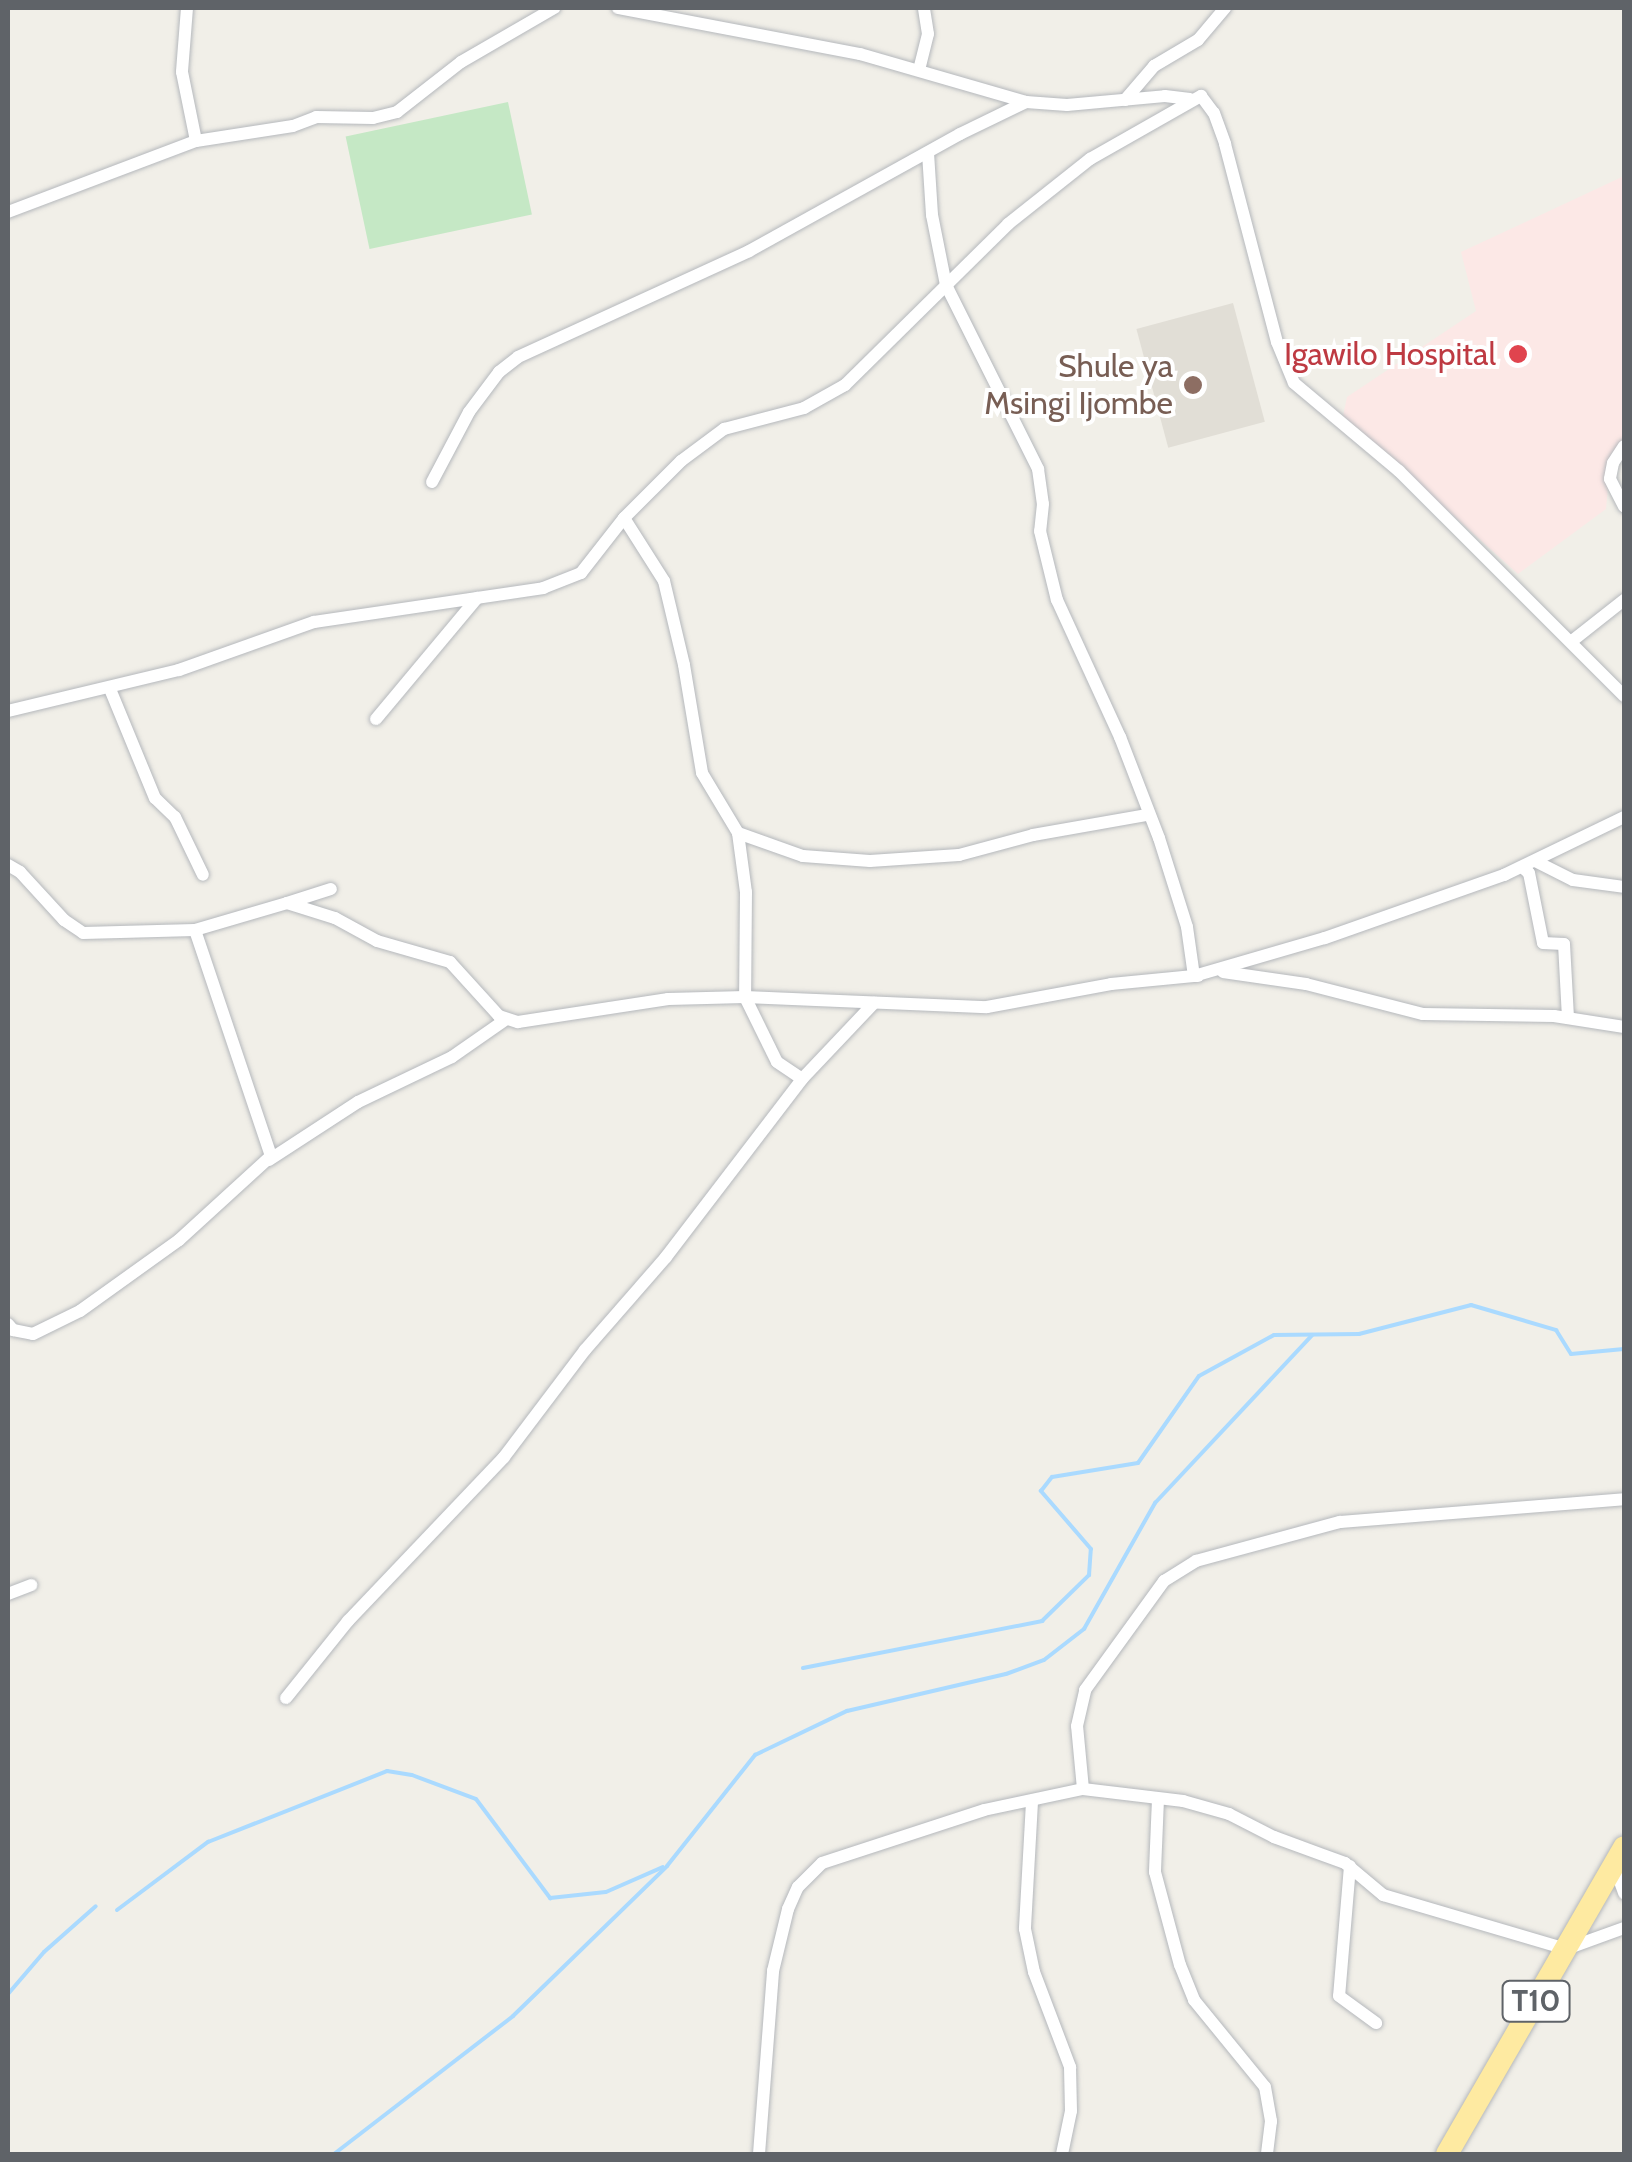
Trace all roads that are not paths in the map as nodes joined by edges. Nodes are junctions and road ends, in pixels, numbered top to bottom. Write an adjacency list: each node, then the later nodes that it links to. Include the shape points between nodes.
1 (187, 8): 10 (street, via 182,72)
2 (554, 8): 10 (street, via 461,62 397,112 316,117)
3 (618, 8): 6 (street, via 790,38)
4 (924, 8): 6 (street, via 928,34)
5 (1226, 8): 8 (street, via 1198,40 1154,66)
6 (919, 70): 9 (street)
7 (1190, 98): 8 (street); 13 (street, via 1090,158 996,234); 20 (street, via 1201,96 1214,113 1294,383 1399,471)
8 (1124, 100): 9 (street)
9 (1026, 102): 11 (street)
10 (196, 141): 12 (street)
11 (928, 153): 13 (street); 15 (street, via 749,250 506,365 470,412)
12 (8, 212)
13 (946, 285): 17 (street, via 845,384 804,408 724,429); 25 (street, via 1038,469 1040,531 1057,600 1120,737)
14 (1624, 446): 16 (street, via 1610,479)
15 (432, 482)
16 (1624, 507)
17 (624, 518): 18 (street, via 581,573 543,588); 27 (street, via 664,581 702,773)
18 (478, 598): 21 (street, via 314,622); 24 (street)
19 (1624, 601): 20 (street)
20 (1572, 641): 22 (street)
21 (110, 689): 23 (street); 30 (street, via 155,798 175,818)
22 (1624, 696)
23 (8, 711)
24 (376, 719)
25 (1147, 815): 27 (street, via 959,855 870,861 803,856); 35 (street, via 1186,927)
26 (1624, 817): 28 (street)
27 (738, 832): 36 (street, via 746,892)
28 (1528, 864): 31 (street, via 1573,880); 35 (street, via 1325,938); 38 (street, via 1544,943 1564,944)
29 (8, 865): 34 (street, via 82,933)
30 (202, 875)
31 (1624, 887)
32 (331, 890): 33 (street)
33 (287, 903): 34 (street); 39 (street, via 377,941 450,962)
34 (195, 930): 42 (street)
35 (1194, 976): 37 (street, via 987,1007); 38 (street, via 1256,975 1437,1016)
36 (745, 997): 37 (street); 39 (street, via 668,999); 41 (street, via 777,1062)
37 (874, 1003): 41 (street)
38 (1568, 1018): 40 (street)
39 (505, 1020): 42 (street)
40 (1624, 1027)
41 (802, 1079): 47 (street, via 504,1456 348,1621)
42 (269, 1160): 43 (street, via 171,1246 80,1311 32,1334)
43 (8, 1324)
44 (1624, 1498): 48 (street, via 1340,1522 1196,1560 1164,1581 1084,1690 1077,1726)
45 (31, 1585): 46 (street)
46 (8, 1594)
47 (286, 1698)
48 (1083, 1789): 49 (street); 50 (street)
49 (1158, 1799): 52 (street, via 1208,1806); 59 (street, via 1155,1872 1180,1965 1194,2000 1265,2088)
50 (1032, 1802): 57 (street, via 984,1810 822,1863 806,1876 788,1909 773,1971); 58 (street, via 1025,1928 1070,2067 1071,2111)
51 (1620, 1858): 53 (street); 55 (highway, T10)
52 (1350, 1866): 55 (street, via 1383,1895); 56 (street, via 1339,1996)
53 (1624, 1893)
54 (1624, 1928): 55 (street)
55 (1566, 1949): 60 (highway, T10)
56 (1376, 2023)
57 (759, 2154)
58 (1062, 2154)
59 (1267, 2154)
60 (1447, 2154)

